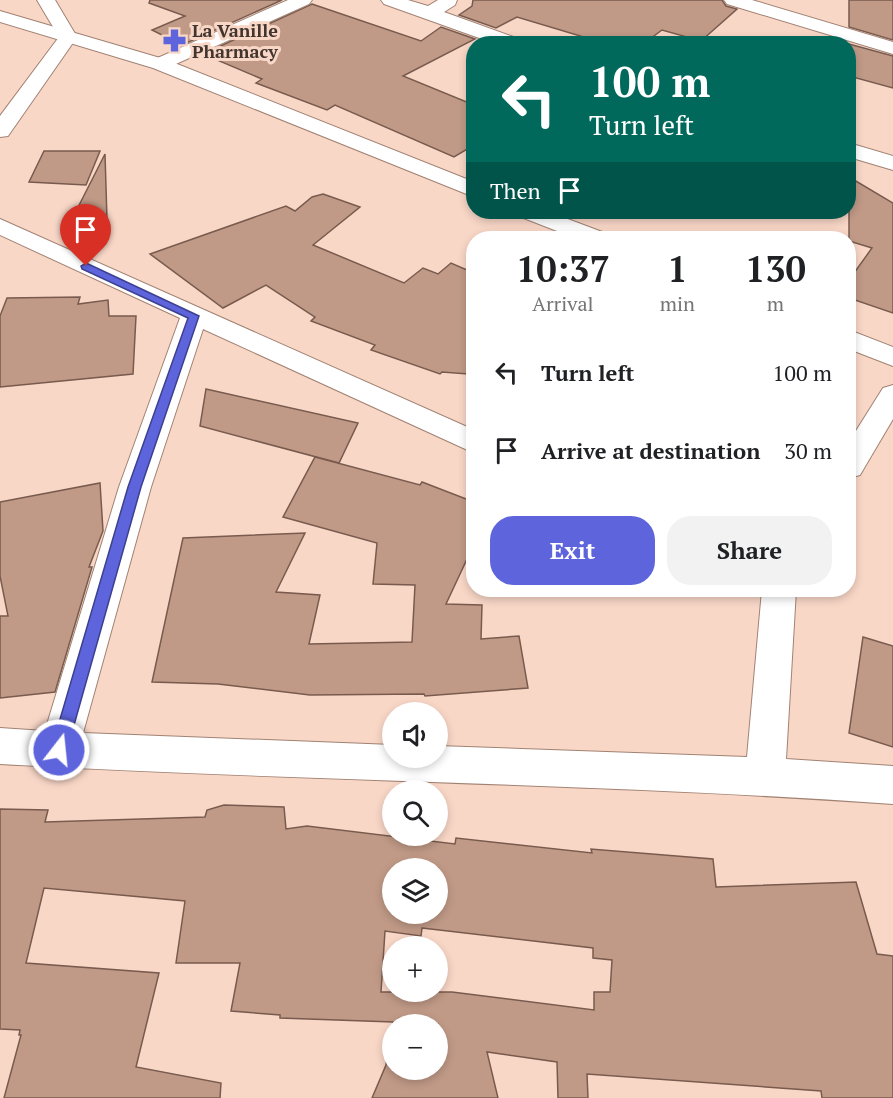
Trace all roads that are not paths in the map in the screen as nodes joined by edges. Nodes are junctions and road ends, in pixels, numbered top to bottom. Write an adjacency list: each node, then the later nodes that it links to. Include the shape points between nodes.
1 (45, 0): 10 (street)
2 (303, 0): 13 (street)
3 (390, 0): 6 (street)
4 (450, 0): 6 (street)
5 (733, 0): 9 (street)
6 (430, 13): 8 (street)
7 (0, 16): 10 (street)
8 (493, 36)
9 (853, 36)
10 (68, 37): 13 (street); 14 (street)
11 (856, 37): 12 (street)
12 (893, 48)
13 (160, 64): 17 (street)
14 (0, 131)
15 (856, 152): 16 (street)
16 (893, 163)
17 (466, 187)
18 (547, 219): 20 (street)
19 (0, 226): 21 (street)
20 (578, 231)
21 (194, 316): 25 (street); 29 (street, via 135,487)
22 (856, 342): 23 (street)
23 (893, 357)
24 (893, 395): 26 (street)
25 (466, 438)
26 (856, 456)
27 (778, 597): 30 (street)
28 (0, 746): 29 (street)
29 (59, 750): 30 (street)
30 (765, 775): 31 (street)
31 (893, 785)

